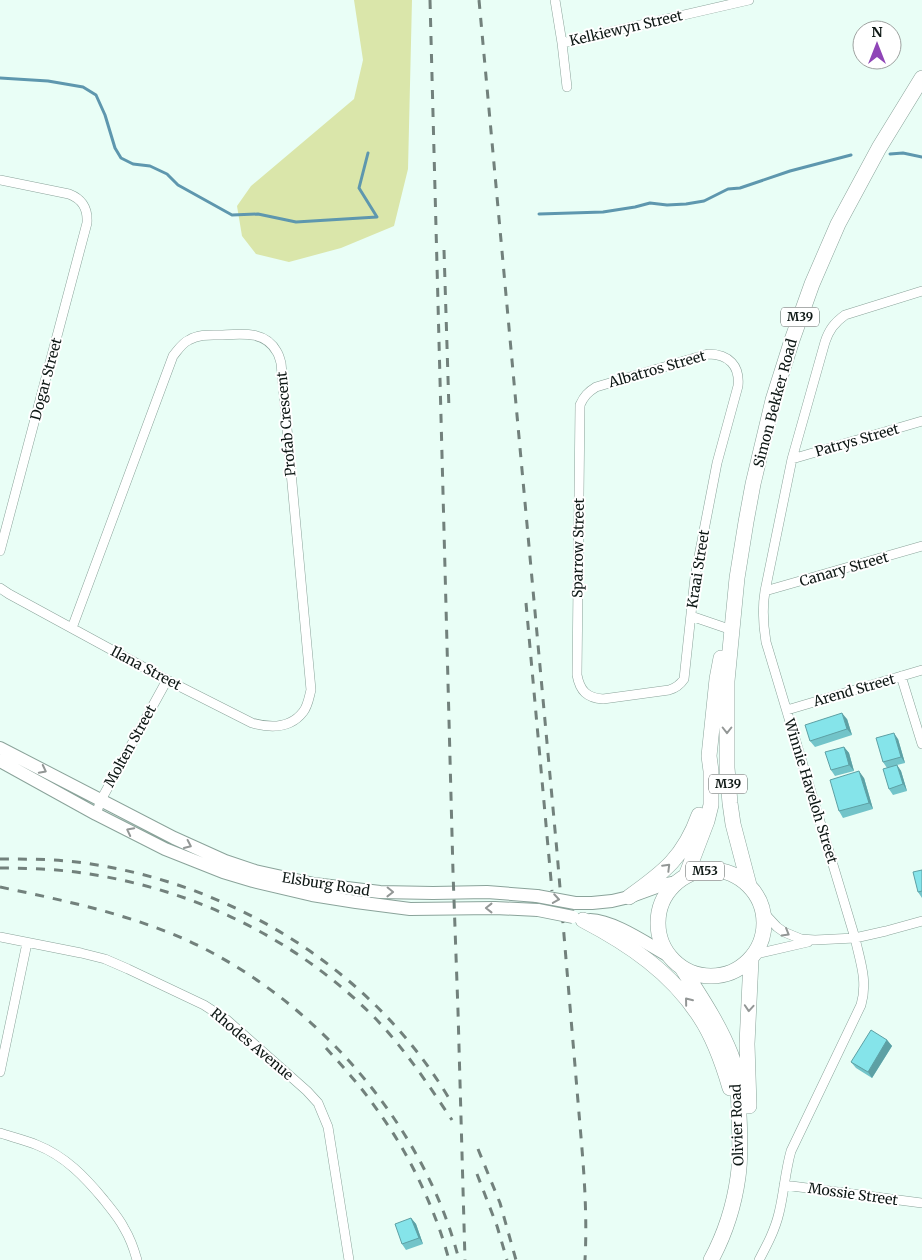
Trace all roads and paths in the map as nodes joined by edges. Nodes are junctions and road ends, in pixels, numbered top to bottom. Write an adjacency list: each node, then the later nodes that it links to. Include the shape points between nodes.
1 (555, 0): 3 (street)
2 (749, 0): 3 (street, Kelkiewyn Street)
3 (562, 43): 5 (street)
4 (922, 78): 18 (main road, Simon Bekker Road / M39, via 838,224 795,331 760,455)
5 (567, 87)
6 (0, 180): 13 (street, Dogar Street, via 69,194 82,202 88,215)
7 (922, 291): 11 (street, Winnie Haveloh Street, via 845,315 829,331)
8 (732, 362): 9 (street, Albatros Street, via 717,354 708,354 596,387); 16 (street, Kraai Street, via 737,370 738,386 717,463 695,576)
9 (584, 397): 22 (street, Sparrow Street, via 580,405 577,675 578,683)
10 (922, 421): 11 (street, Patrys Street)
11 (792, 459): 15 (street, Winnie Haveloh Street)
12 (922, 546): 15 (street, Canary Street)
13 (0, 551)
14 (0, 588): 17 (street, Ilana Street)
15 (765, 591): 23 (street, Winnie Haveloh Street, via 762,623)
16 (691, 616): 18 (street); 22 (street, Kraai Street, via 684,679 675,688 603,699)
17 (72, 628): 21 (street, Ilana Street); 24 (street, Profab Crescent, via 173,356 190,339 202,335 259,336 277,352 282,373 311,690 304,712)
18 (729, 630): 27 (main road, Simon Bekker Road / M39, via 717,678); 32 (main road, Simon Bekker Road / M39, one-way to 32, via 727,768 733,824)
19 (922, 670): 20 (street, Arend Street)
20 (901, 676): 23 (street, Arend Street); 25 (street)
21 (167, 680): 24 (street, Ilana Street, via 265,727); 29 (street, Molten Street)
22 (588, 695)
23 (787, 710): 38 (street, Winnie Haveloh Street)
24 (296, 719)
25 (922, 744)
26 (0, 748): 29 (main road, Elsburg Road / M53, one-way to 29)
27 (709, 756): 31 (main road, Simon Bekker Road / M39, via 711,805); 33 (main road, one-way to 27, via 666,869 685,846 699,816)
28 (0, 761): 30 (main road, Elsburg Road / M53)
29 (101, 800): 30 (street, Molten Street); 33 (main road, Elsburg Road / M53, one-way to 33, bridge, via 225,861 314,884 380,892 487,892 598,903)
30 (96, 814): 35 (main road, Elsburg Road / M53, one-way to 30, bridge, via 538,910 410,909 312,895 253,881 202,864)
31 (682, 879): 32 (main road, M53, via 702,871 719,870 735,875); 33 (main road, Elsburg Road / M53); 41 (main road, M53, via 665,897 659,911 661,942)
32 (749, 885): 34 (main road, M53, via 759,898)
33 (629, 897)
34 (764, 913): 39 (street, one-way to 39, via 784,932 801,939); 42 (main road, M53, via 762,941)
35 (578, 918): 41 (main road, Elsburg Road / M53, via 610,925); 46 (main road, one-way to 35, via 728,1080 700,1017 669,978 648,960)
36 (922, 921): 38 (street)
37 (0, 937): 40 (street, Rhodes Avenue)
38 (855, 938): 39 (street); 47 (street, Winnie Haveloh Street, via 863,975 861,1005 791,1152)
39 (815, 940): 42 (street)
40 (26, 943): 44 (street); 50 (street, Rhodes Avenue, via 105,959 204,1005 227,1020 307,1091 318,1103 328,1127)
41 (669, 956): 43 (main road, M53)
42 (754, 957): 43 (main road, M53, via 736,971 718,977 699,976); 52 (main road, Olivier Road / M53, one-way to 52, via 747,1044 750,1140 747,1184 741,1215)
43 (682, 968): 46 (main road, Olivier Road / M53, via 732,1057 739,1097)
44 (0, 1072)
45 (0, 1133): 49 (street, via 37,1145 78,1171 119,1219)
46 (740, 1143): 51 (main road, Olivier Road / M53, via 739,1176 732,1206)
47 (784, 1185): 48 (street, Mossie Street); 53 (street, Winnie Haveloh Street, via 774,1228)
48 (922, 1203)
49 (137, 1260)
50 (349, 1260)
51 (711, 1260)
52 (722, 1260)
53 (759, 1260)

